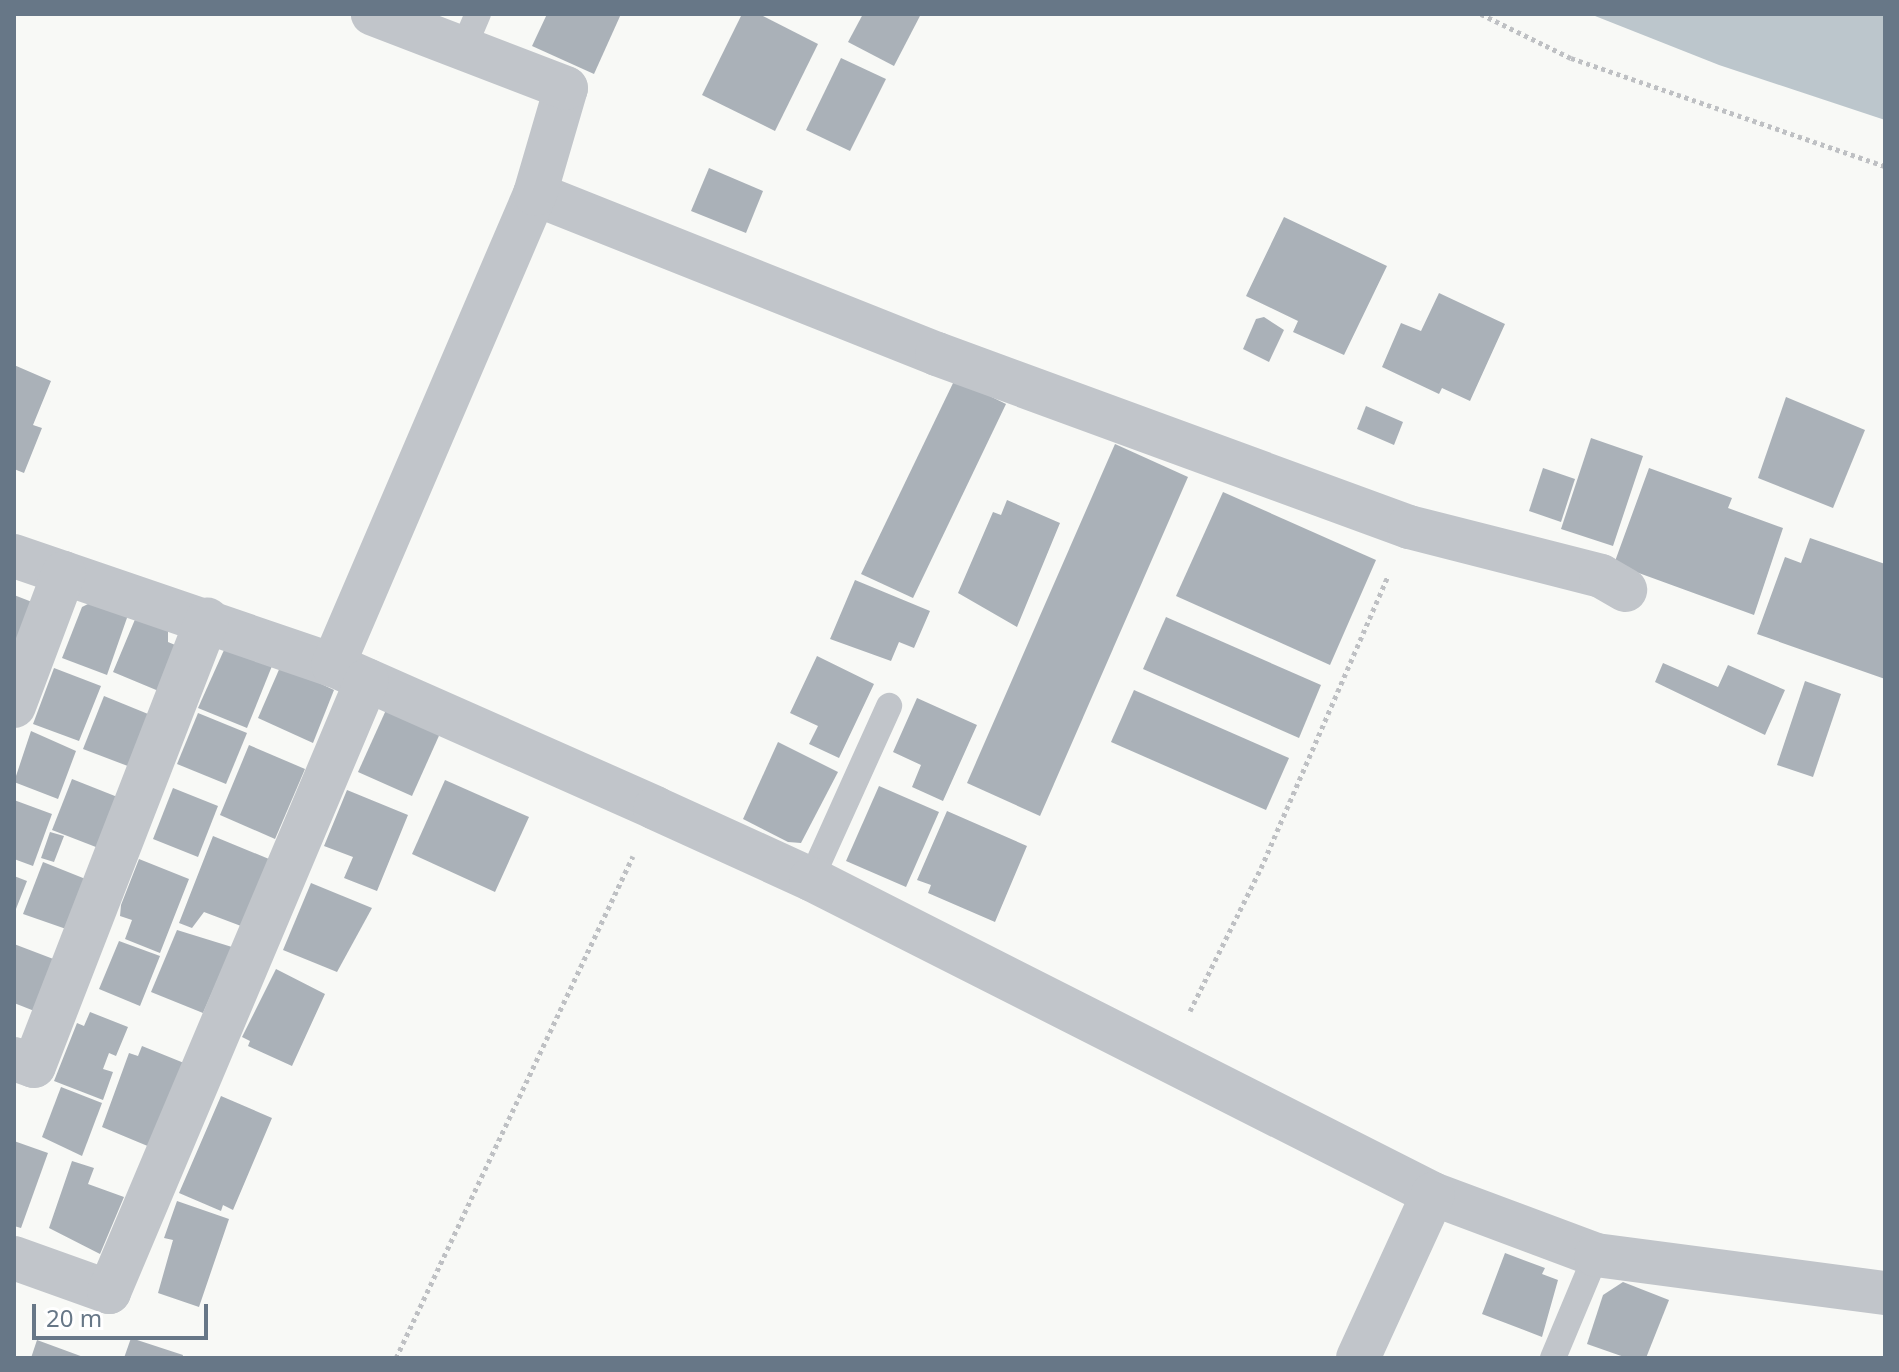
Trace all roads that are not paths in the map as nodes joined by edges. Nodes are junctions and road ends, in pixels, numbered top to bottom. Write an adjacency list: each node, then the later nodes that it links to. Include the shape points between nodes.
1 (373, 14): 2 (street)
2 (470, 31): 3 (street, via 566,88)
3 (535, 194): 6 (street, via 937,354 1409,527 1601,576); 8 (street)
4 (14, 556): 5 (street)
5 (64, 573): 7 (street); 9 (street)
6 (1625, 590)
7 (207, 619): 8 (street); 12 (street, via 34,1066)
8 (350, 672): 11 (street); 15 (street, via 109,1292)
9 (14, 706)
10 (889, 706): 11 (lane)
11 (811, 879): 13 (street)
12 (14, 1059)
13 (1433, 1194): 14 (street); 17 (street)
14 (1596, 1255): 16 (street); 18 (lane)
15 (14, 1258)
16 (1885, 1293)
17 (1358, 1358)
18 (1553, 1358)

